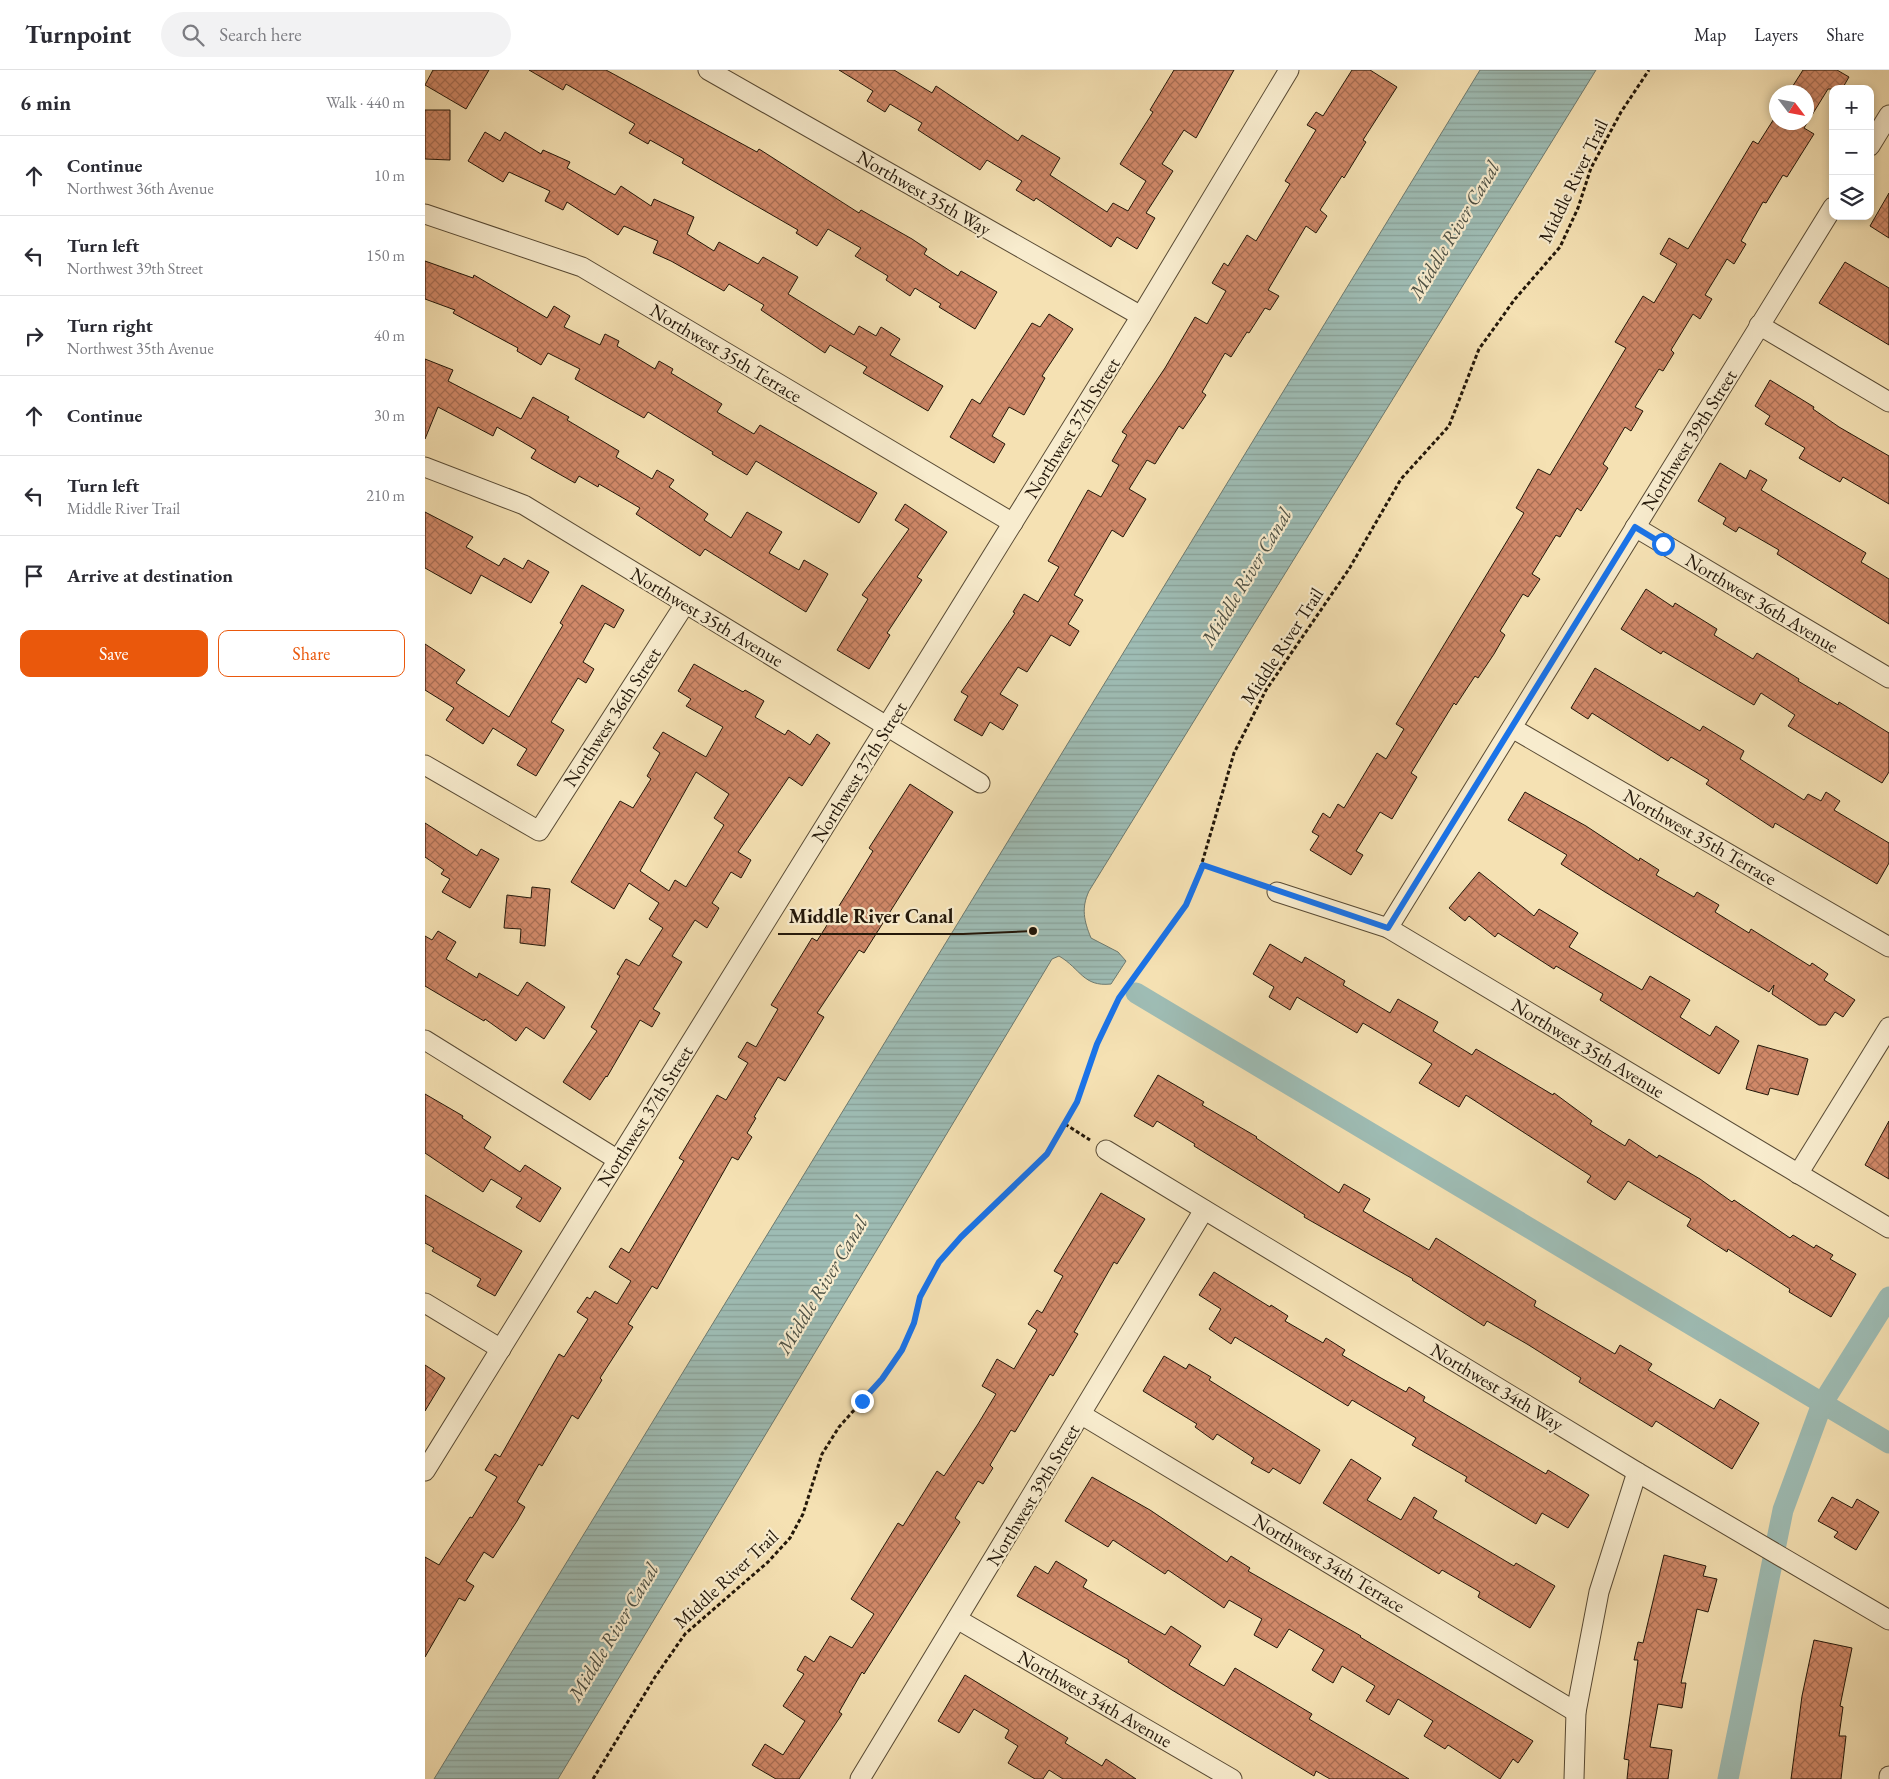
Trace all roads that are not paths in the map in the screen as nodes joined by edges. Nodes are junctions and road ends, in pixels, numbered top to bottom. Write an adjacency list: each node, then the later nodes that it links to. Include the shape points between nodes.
1 (708, 70): 7 (street, Northwest 35th Way)
2 (1289, 70): 7 (street, Northwest 37th Street)
3 (1888, 119): 4 (street)
4 (1874, 140)
5 (1829, 213): 8 (street, Northwest 39th Street)
6 (425, 214): 11 (street, Northwest 35th Terrace, via 582,267)
7 (1141, 316): 11 (street, Northwest 37th Street)
8 (1759, 326): 9 (street); 12 (street, Northwest 39th Street)
9 (1889, 402)
10 (425, 468): 13 (street, Northwest 35th Avenue, via 524,505)
11 (1013, 523): 15 (street, Northwest 37th Street)
12 (1635, 527): 14 (street, Northwest 36th Avenue); 16 (street, Northwest 39th Street)
13 (685, 604): 15 (street, Northwest 35th Avenue); 17 (street, Northwest 36th Street, via 539,831)
14 (1889, 678)
15 (887, 726): 18 (street, Northwest 35th Avenue); 25 (street, Northwest 37th Street)
16 (1512, 728): 20 (street, Northwest 39th Street); 21 (street, Northwest 35th Terrace)
17 (425, 765)
18 (980, 783)
19 (1277, 892): 20 (street, Northwest 35th Avenue)
20 (1388, 928): 26 (street, Northwest 35th Avenue)
21 (1889, 947)
22 (1889, 1028): 26 (street)
23 (425, 1040): 25 (street)
24 (1106, 1150): 27 (street, Northwest 34th Way)
25 (618, 1160): 30 (street, Northwest 37th Street)
26 (1798, 1174): 28 (street, Northwest 35th Avenue)
27 (1204, 1210): 31 (street, Northwest 39th Street); 33 (street, Northwest 34th Way)
28 (1889, 1228)
29 (425, 1303): 30 (street)
30 (501, 1349): 32 (street, Northwest 37th Street)
31 (1082, 1415): 34 (street, Northwest 39th Street); 36 (street, Northwest 34th Terrace)
32 (425, 1471)
33 (1637, 1472): 35 (street, Northwest 34th Way); 36 (street, via 1599,1592)
34 (957, 1619): 37 (street, Northwest 39th Street); 38 (street, Northwest 34th Avenue)
35 (1889, 1620)
36 (1576, 1712): 39 (street)
37 (860, 1779)
38 (1232, 1779)
39 (1574, 1779)

